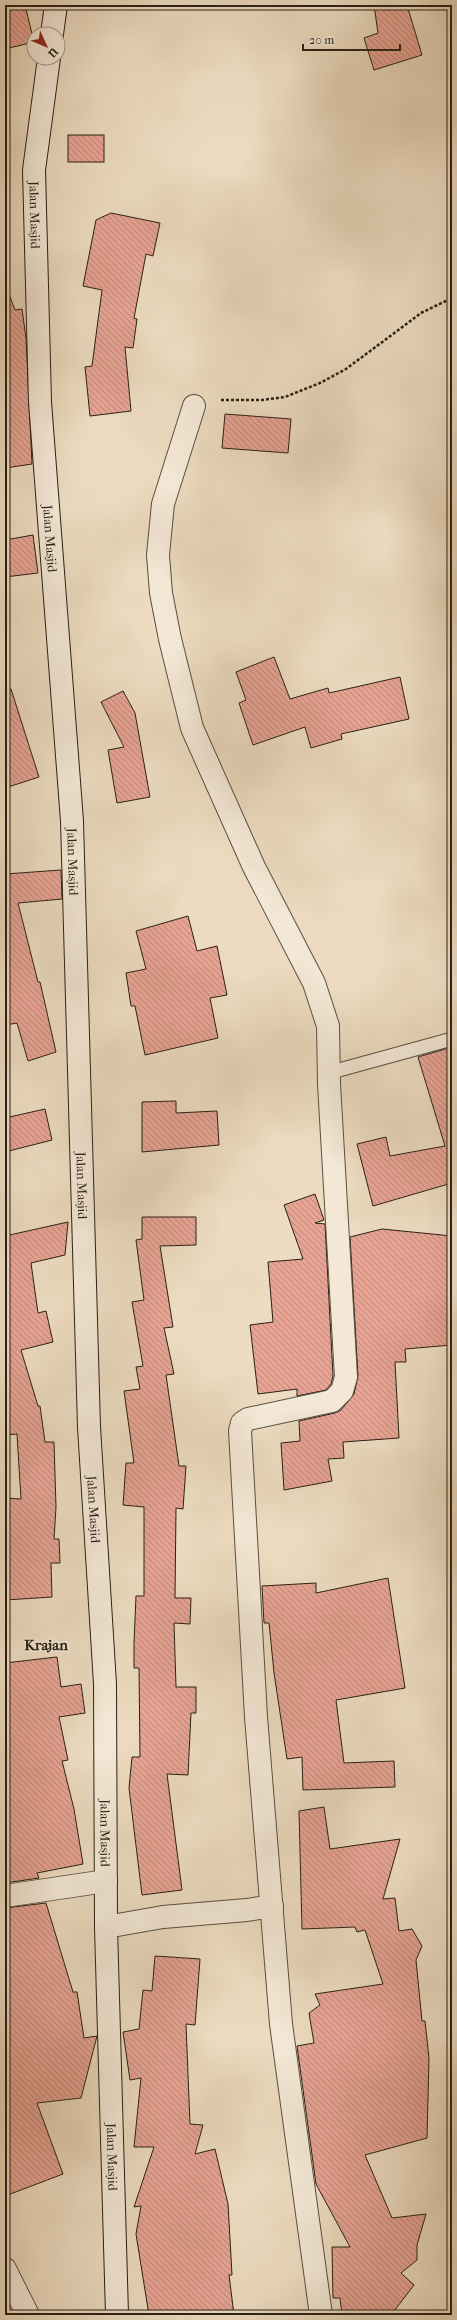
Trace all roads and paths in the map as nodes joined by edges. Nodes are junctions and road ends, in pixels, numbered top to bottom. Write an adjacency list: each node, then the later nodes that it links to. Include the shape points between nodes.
1 (56, 5): 2 (street)
2 (53, 26)
3 (48, 66): 8 (street, Jalan Masjid, via 34,170 40,402 72,821 89,1419 105,1684)
4 (452, 298): 5 (path, via 421,313 346,369 285,397 220,400)
5 (194, 406): 7 (street, via 163,504 158,555 161,593 170,639 192,728 254,867 314,983 328,1026)
6 (452, 1039): 7 (lane)
7 (328, 1073): 10 (street, via 346,1377 342,1391 332,1401 248,1419 242,1423 240,1431 256,1717)
8 (106, 1881): 9 (street); 11 (street, Jalan Masjid)
9 (5, 1896)
10 (272, 1906): 11 (street, via 163,1917); 15 (street, via 281,2024)
11 (106, 1927): 14 (street, Jalan Masjid)
12 (5, 2269): 13 (street)
13 (18, 2308)
14 (117, 2315)
15 (321, 2315)

